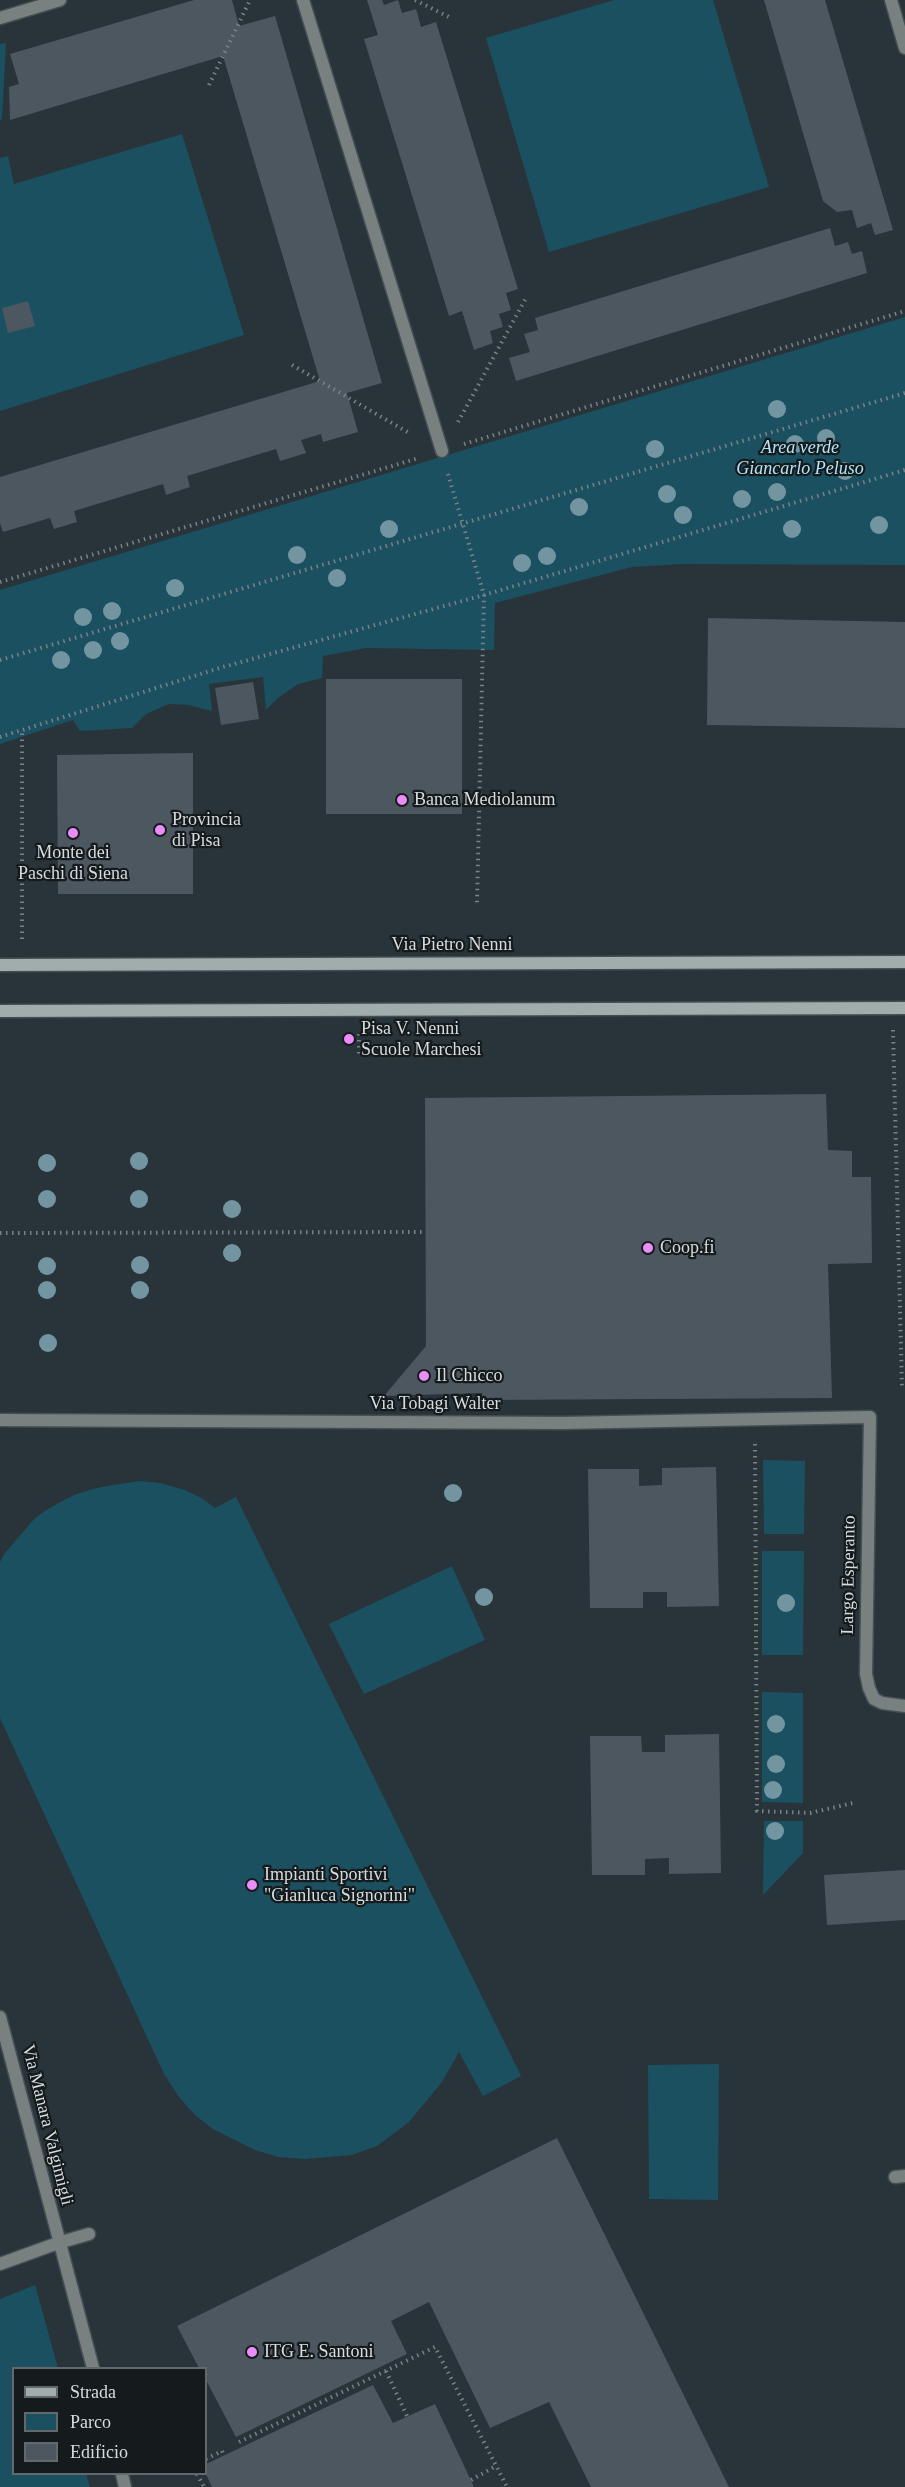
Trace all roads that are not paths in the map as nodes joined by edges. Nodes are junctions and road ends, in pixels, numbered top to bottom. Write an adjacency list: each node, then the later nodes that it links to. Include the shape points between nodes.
1 (60, 0): 4 (street)
2 (303, 0): 6 (street)
3 (896, 5): 5 (street)
4 (0, 18)
5 (905, 48)
6 (442, 451)
7 (905, 962): 8 (main road, Via Pietro Nenni)
8 (0, 965)
9 (899, 1008): 10 (main road)
10 (0, 1011)
11 (870, 1417): 12 (street, Via Tobagi Walter, via 562,1423); 13 (street, Largo Esperanto, via 866,1674 874,1699)
12 (0, 1420)
13 (905, 1706)
14 (0, 2017): 16 (street, Via Manara Valgimigli)
15 (89, 2234): 16 (street)
16 (58, 2242): 17 (street); 18 (street, Via Manara Valgimigli)
17 (0, 2264)
18 (93, 2367)

